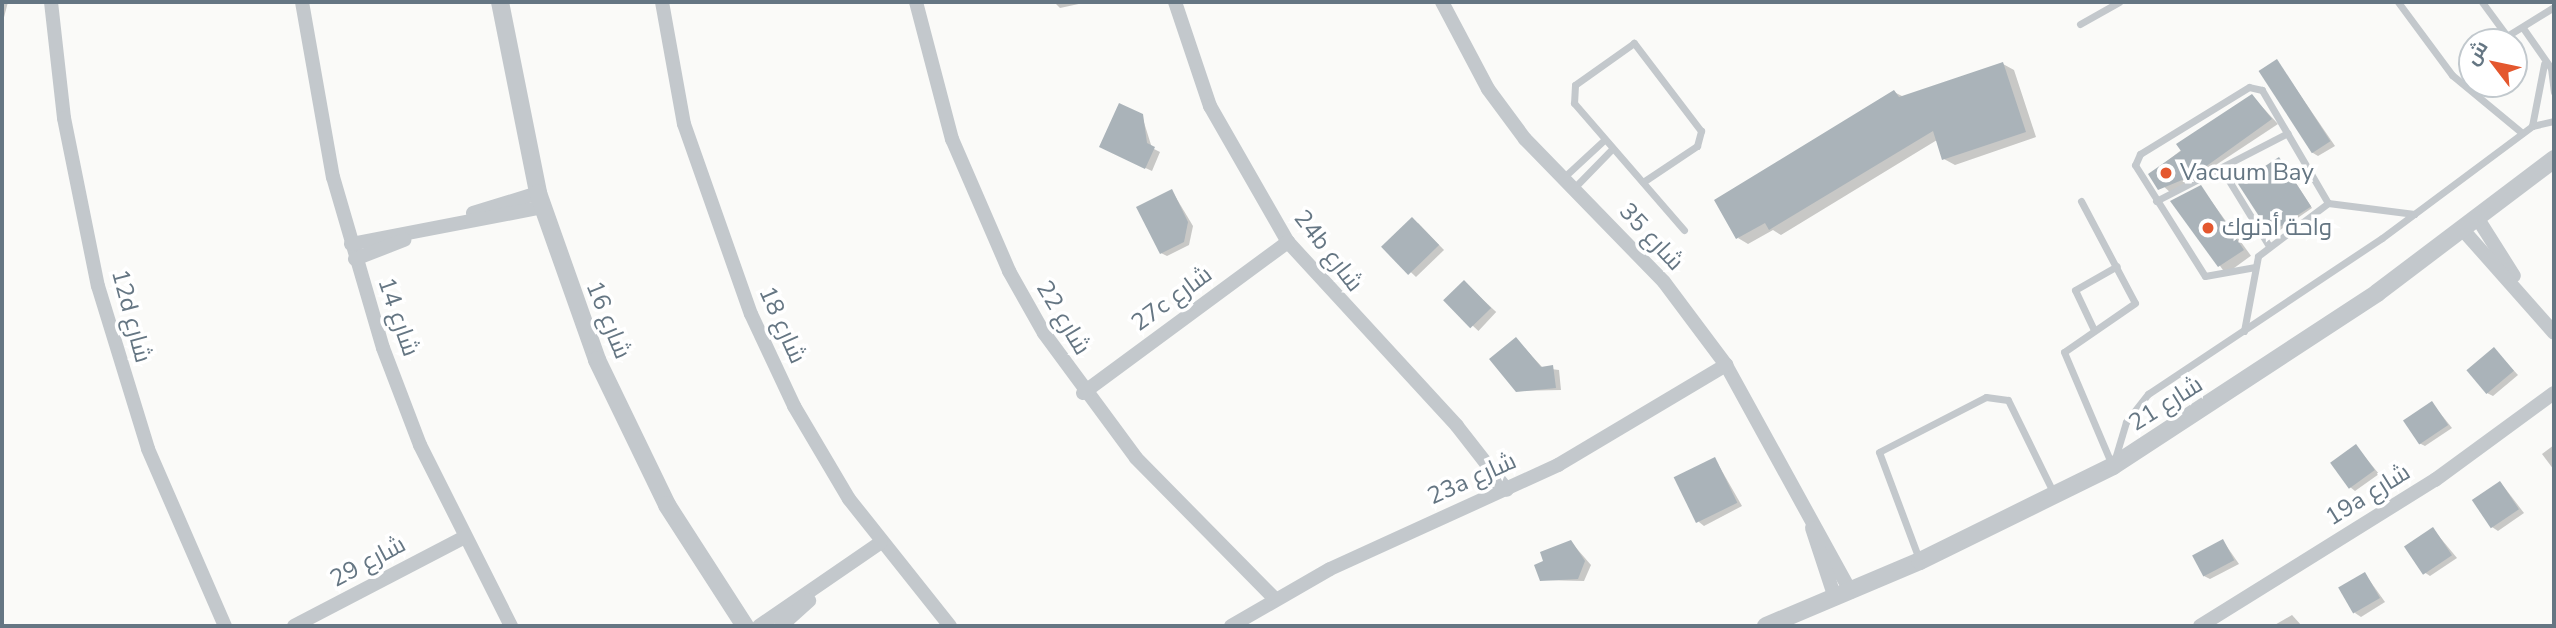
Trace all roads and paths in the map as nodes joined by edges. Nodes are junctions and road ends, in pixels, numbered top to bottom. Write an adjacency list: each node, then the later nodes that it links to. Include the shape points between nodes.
1 (51, 2): 55 (street, 12d شارع, via 64,118 101,298 148,449)
2 (302, 2): 37 (street, شارع 14)
3 (500, 2): 28 (street, شارع 16)
4 (662, 2): 50 (street, شارع 18, via 684,124 751,314 794,406)
5 (916, 2): 44 (street, شارع 22, via 949,128 978,206 1014,281)
6 (1175, 2): 35 (street, 24b شارع, via 1210,106)
7 (1442, 2): 27 (street, شارع 35, via 1488,89)
8 (2119, 2): 12 (lane)
9 (2398, 2): 21 (lane, via 2452,75)
10 (2482, 2): 13 (lane)
11 (2554, 6): 14 (lane)
12 (2080, 24)
13 (2499, 28)
14 (2523, 28)
15 (2528, 37): 16 (lane)
16 (2544, 64): 17 (lane, via 2552,72); 19 (lane)
17 (2554, 92)
18 (2554, 121): 19 (lane)
19 (2532, 126): 21 (lane)
20 (2288, 133): 25 (lane); 30 (lane, via 2262,90 2243,89 2140,154 2136,172); 31 (lane)
21 (2522, 133): 32 (lane)
22 (1604, 140): 23 (lane); 26 (lane, via 1572,94 1583,78 1634,43 1701,131 1698,146); 27 (lane)
23 (1612, 149): 26 (lane); 27 (lane)
24 (2554, 159): 33 (street, شارع 21)
25 (2223, 171): 30 (lane, via 2190,181); 36 (lane)
26 (1643, 182): 34 (lane)
27 (1568, 184): 43 (street, شارع 35, via 1664,282)
28 (540, 200): 37 (street); 58 (street, شارع 16, via 630,433 709,576)
29 (2081, 201): 38 (lane)
30 (2156, 201): 39 (lane, via 2205,276)
31 (2328, 203): 32 (lane); 36 (lane)
32 (2414, 214): 41 (lane)
33 (2470, 225): 42 (street); 46 (street, شارع 21, via 2289,354)
34 (1684, 230)
35 (1288, 242): 44 (street, 27c شارع); 47 (street, 24b شارع, via 1457,426)
36 (2269, 246): 39 (lane)
37 (353, 252): 49 (street, شارع 14, via 420,445)
38 (2117, 266): 40 (lane, via 2135,306); 40 (lane, via 2075,290)
39 (2255, 267): 41 (lane)
40 (2094, 330): 46 (lane, via 2067,346 2063,359)
41 (2245, 331): 46 (lane, via 2136,407)
42 (2554, 333)
43 (1726, 365): 47 (street, 23a شارع); 53 (street, شارع 35, via 1810,516)
44 (1083, 393): 54 (street, شارع 22, via 1136,458)
45 (2554, 393): 64 (street, 19a شارع, via 2435,480)
46 (2113, 466): 48 (street, شارع 21)
47 (1507, 490): 54 (street, 23a شارع)
48 (2054, 495): 51 (street, شارع 21); 51 (lane, via 2001,395 1889,443 1878,459)
49 (463, 538): 56 (street, شارع 29); 57 (street, شارع 14)
50 (881, 542): 52 (street); 61 (street, شارع 18)
51 (1920, 561): 53 (street, شارع 21)
52 (821, 587): 59 (street); 60 (street)
53 (1843, 595): 63 (street, شارع 21)
54 (1274, 598): 62 (street, 23a شارع)
55 (225, 626)
56 (294, 626)
57 (511, 626)
58 (745, 626)
59 (759, 626)
60 (781, 626)
61 (950, 626)
62 (1231, 626)
63 (1766, 626)
64 (2200, 626)

